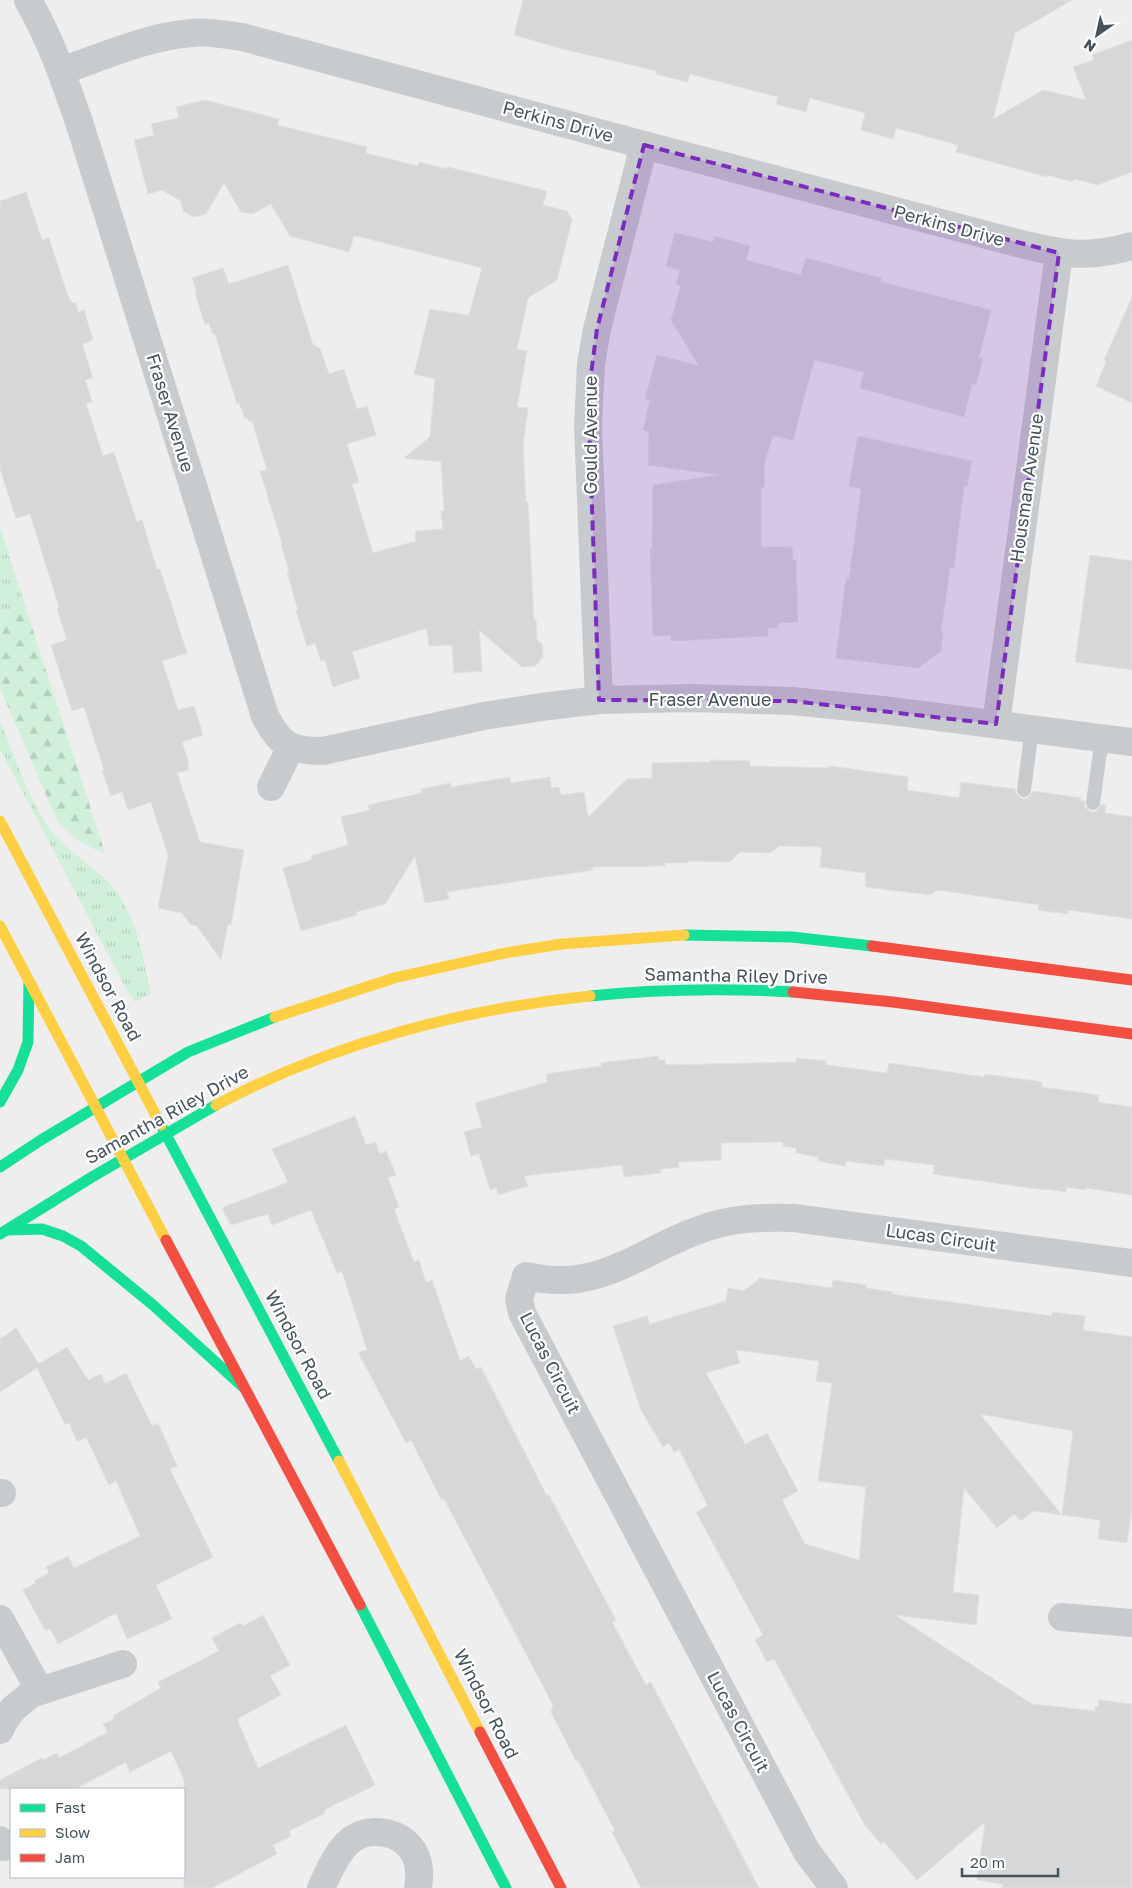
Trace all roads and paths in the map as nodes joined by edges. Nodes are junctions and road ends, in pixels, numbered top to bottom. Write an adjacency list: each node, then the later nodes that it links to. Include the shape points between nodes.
1 (28, 0): 2 (street)
2 (62, 71): 3 (street, Perkins Drive, via 116,50 172,35 194,32 242,37); 11 (street, Fraser Avenue, via 265,716 275,734)
3 (644, 145): 5 (street, Perkins Drive); 6 (street, Gould Avenue, via 591,364 588,426)
4 (1132, 246): 5 (street, Perkins Drive, via 1092,255)
5 (1059, 253): 7 (street, Housman Avenue)
6 (599, 700): 7 (street, Fraser Avenue, via 792,700); 11 (street, Fraser Avenue, via 484,716 322,751)
7 (996, 724): 8 (street, Fraser Avenue)
8 (1032, 729): 9 (street, Fraser Avenue); 13 (lane)
9 (1102, 738): 10 (street, Fraser Avenue); 14 (lane)
10 (1132, 742)
11 (292, 747): 12 (street)
12 (271, 787)
13 (1024, 790)
14 (1093, 802)
15 (0, 821): 20 (main road, Windsor Road)
16 (0, 926): 18 (main road)
17 (1132, 980): 20 (main road, via 792,937 677,935 562,944 394,978 294,1011 188,1052)
18 (29, 981): 21 (main road, via 28,1042 18,1070); 22 (main road)
19 (1132, 1034): 23 (main road, Samantha Riley Drive, via 822,994 768,990 656,990 588,996 476,1014 350,1048 231,1096)
20 (138, 1082): 22 (main road); 23 (main road, Windsor Road)
21 (0, 1102)
22 (96, 1107): 24 (main road); 25 (main road)
23 (166, 1133): 24 (main road, Samantha Riley Drive); 38 (main road, Windsor Road)
24 (123, 1158): 26 (main road, Samantha Riley Drive); 28 (main road)
25 (0, 1167)
26 (3, 1233): 28 (main road, via 27,1228 66,1237 167,1318)
27 (1132, 1263): 39 (street, Lucas Circuit, via 769,1217 722,1222 700,1229 604,1274 582,1280 559,1281 526,1276 519,1299 522,1312 807,1852)
28 (246, 1389): 37 (main road)
29 (1062, 1617): 31 (street)
30 (0, 1619): 33 (street)
31 (1132, 1623)
32 (123, 1664): 33 (street)
33 (40, 1691): 34 (street, via 21,1700)
34 (0, 1730)
35 (321, 1888): 36 (street, via 342,1849 351,1840 376,1832 402,1840 412,1851 418,1864)
36 (418, 1888)
37 (506, 1888)
38 (561, 1888)
39 (834, 1888)

